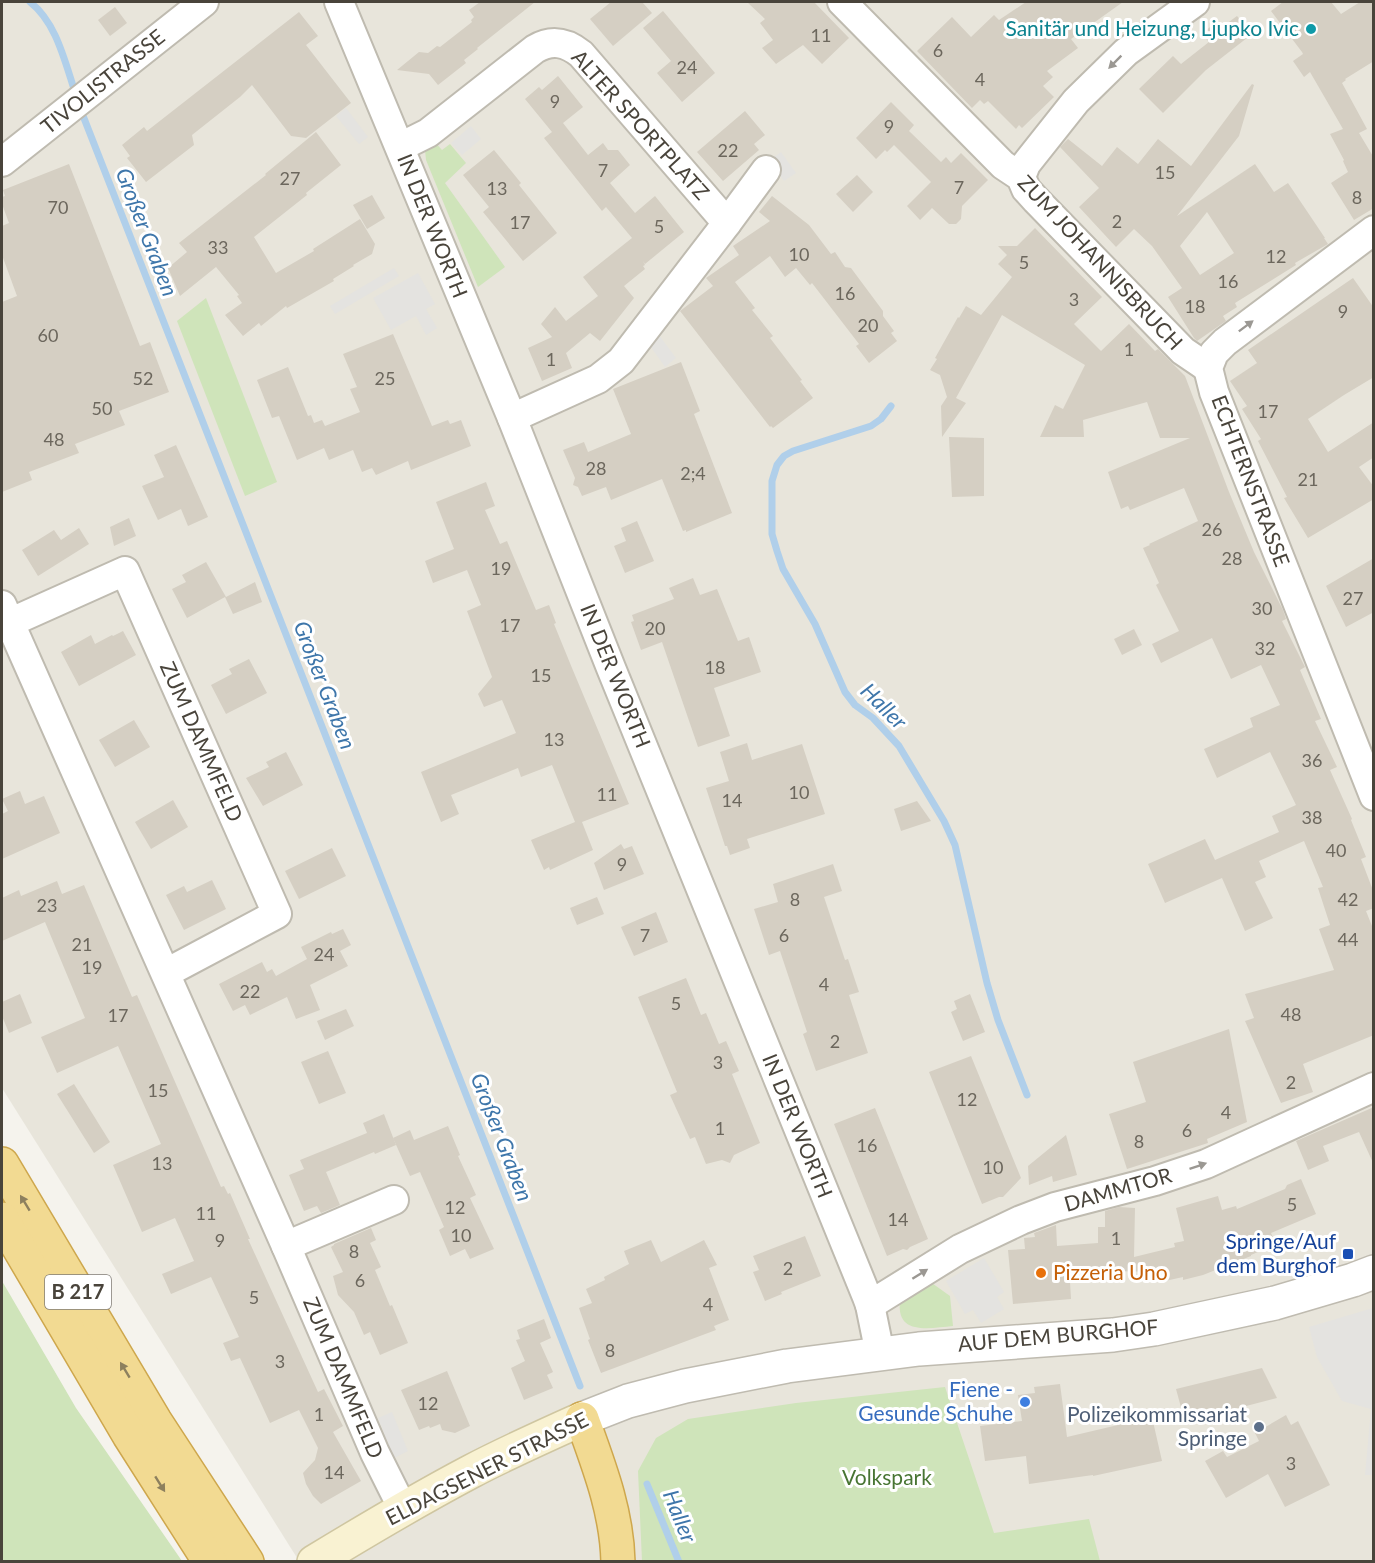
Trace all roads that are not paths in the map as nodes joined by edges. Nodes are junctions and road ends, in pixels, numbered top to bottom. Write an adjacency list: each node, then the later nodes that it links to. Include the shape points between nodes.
1 (204, 2): 6 (street, TIVOLISTRASSE)
2 (339, 2): 5 (street, IN DER WORTH)
3 (842, 2): 8 (street, ZUM JOHANNISBRUCH, via 1003,165)
4 (1195, 2): 8 (street, one-way to 8, via 1126,52 1071,107 1026,164)
5 (400, 147): 9 (street, ALTER SPORTPLATZ, via 428,133 535,49 550,43 567,44 581,54); 12 (street, IN DER WORTH)
6 (2, 162)
7 (766, 170): 9 (street, ALTER SPORTPLATZ)
8 (1022, 177): 11 (street, ZUM JOHANNISBRUCH, via 1026,189 1151,319 1183,351)
9 (727, 223): 12 (street, ALTER SPORTPLATZ, via 621,361 598,379)
10 (1374, 230): 11 (street, ECHTERNSTRASSE, one-way to 10, via 1224,342)
11 (1208, 368): 14 (street, ECHTERNSTRASSE)
12 (512, 418): 22 (street, IN DER WORTH)
13 (5, 614): 15 (street, ZUM DAMMFELD); 15 (street, ZUM DAMMFELD, via 125,571 277,914)
14 (1374, 796)
15 (166, 973): 20 (street, ZUM DAMMFELD)
16 (1374, 1087): 22 (street, DAMMTOR, one-way to 16, via 960,1249 1021,1220 1206,1164)
17 (2, 1164): 26 (highway, B 217, one-way to 17, via 155,1421)
18 (394, 1200): 20 (street)
19 (2, 1220): 26 (highway, B 217, one-way to 26, via 129,1435)
20 (286, 1246): 25 (street, ZUM DAMMFELD)
21 (1374, 1272): 23 (street, AUF DEM BURGHOF, via 1275,1303 1154,1329)
22 (870, 1305): 23 (street, IN DER WORTH)
23 (880, 1354): 24 (street, ELDAGSENER STRASSE, via 787,1366 685,1386 628,1401)
24 (582, 1419): 25 (main road, ELDAGSENER STRASSE, via 471,1471); 29 (highway, via 613,1512)
25 (403, 1509): 28 (main road, ELDAGSENER STRASSE)
26 (214, 1549): 27 (highway, B 217)
27 (247, 1562)
28 (314, 1562)
29 (618, 1562)

